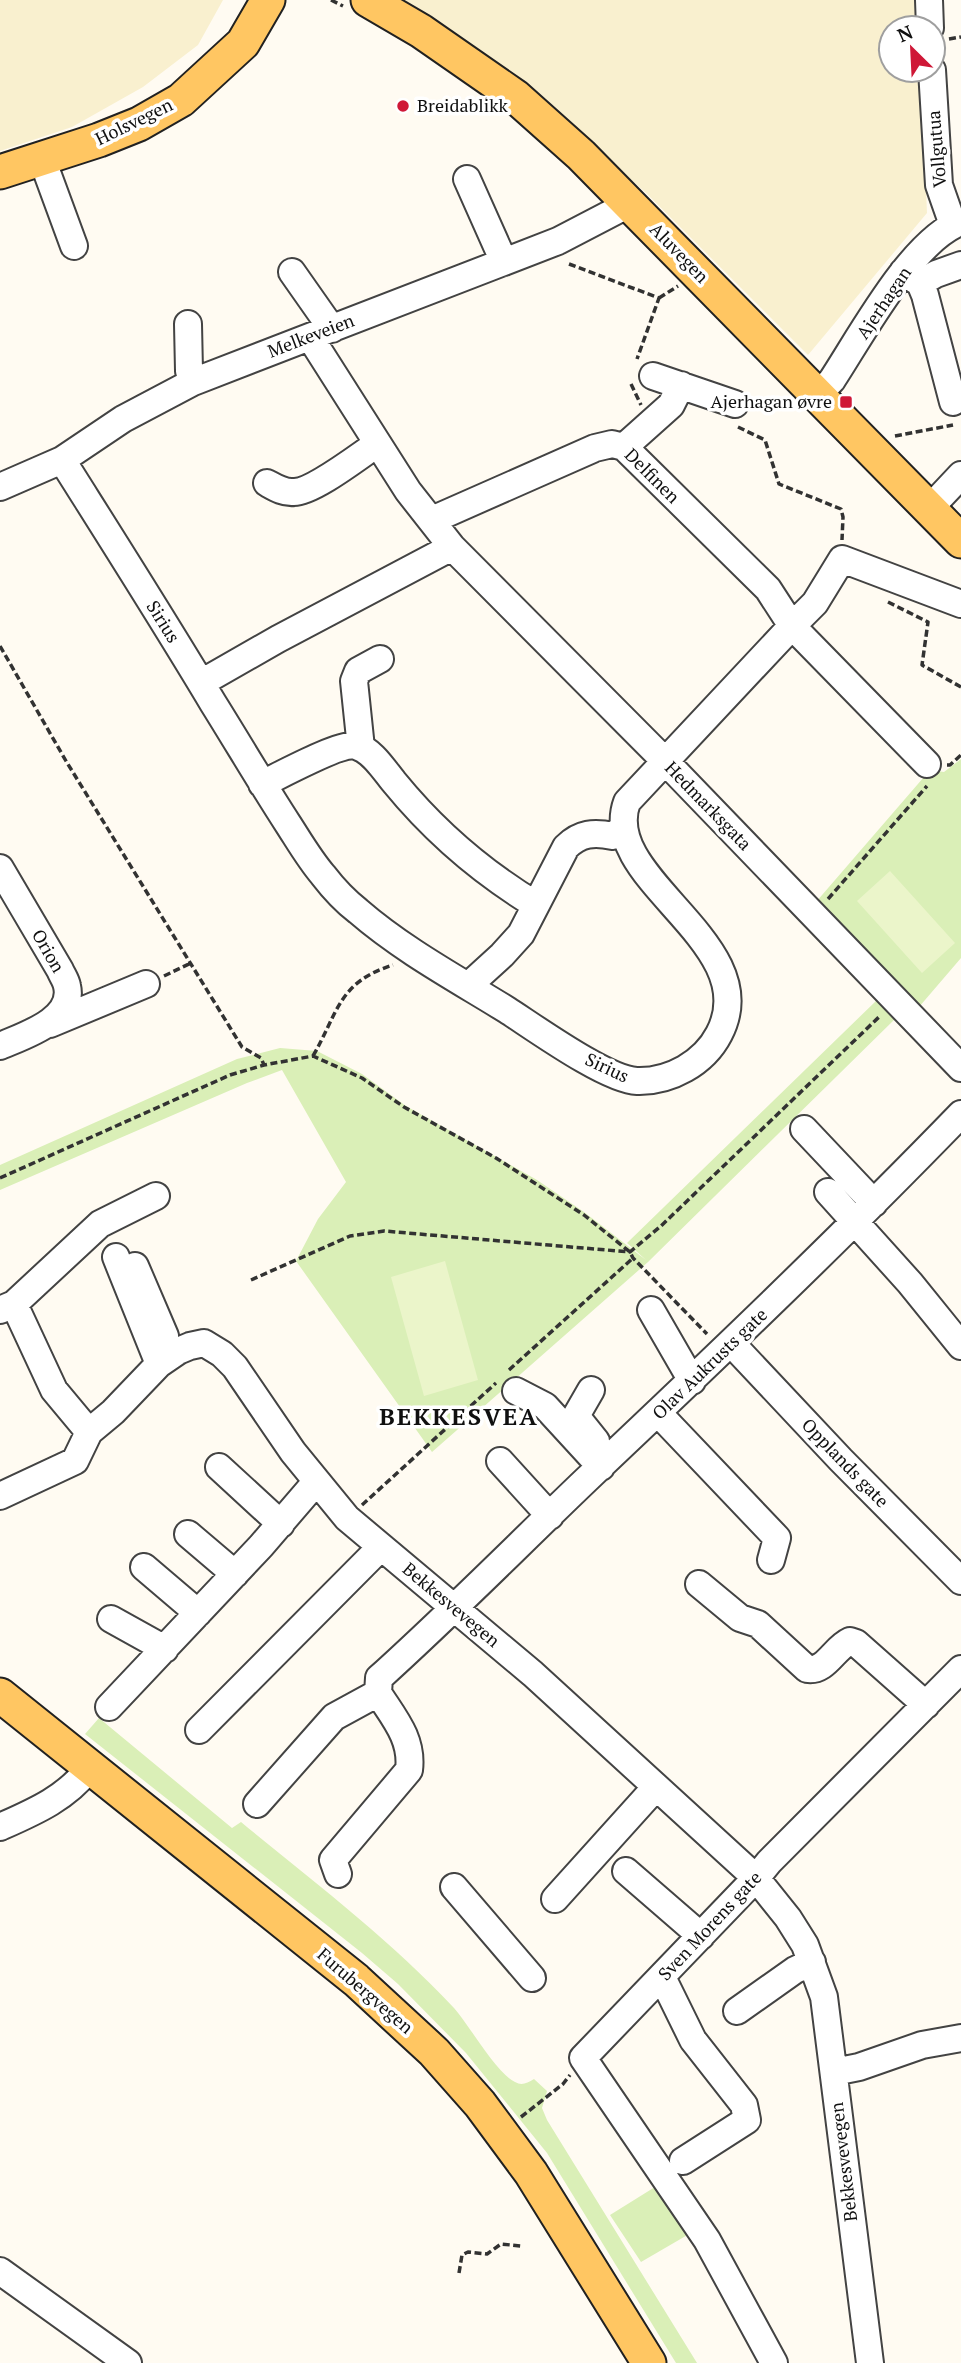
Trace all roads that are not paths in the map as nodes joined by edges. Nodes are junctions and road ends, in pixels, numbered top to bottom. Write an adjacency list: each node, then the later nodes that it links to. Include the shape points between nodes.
1 (268, 0): 4 (main road, Holsvegen, via 243,43 181,100 99,141)
2 (368, 0): 7 (main road, Aluvegen, via 516,97)
3 (933, 84): 8 (street, Vollgutua, via 939,185)
4 (42, 159): 5 (main road, Holsvegen); 9 (street)
5 (0, 172)
6 (467, 179): 10 (street)
7 (631, 203): 10 (street, Melkeveien, via 558,241); 19 (main road, Aluvegen)
8 (957, 224): 13 (street, Ajerhagan, via 921,250)
9 (74, 246)
10 (503, 262): 15 (street, Melkeveien)
11 (961, 265): 13 (street)
12 (292, 272): 15 (street, Hedmarksgata)
13 (912, 278): 19 (street, Ajerhagan); 21 (street)
14 (188, 324): 17 (street)
15 (321, 333): 17 (street, Melkeveien); 22 (street, Hedmarksgata)
16 (640, 372): 18 (street)
17 (193, 382): 24 (street, Melkeveien, via 123,419)
18 (681, 385): 20 (street); 23 (street, via 671,405)
19 (818, 395): 28 (main road, Aluvegen)
20 (732, 413)
21 (957, 413)
22 (377, 444): 26 (street, via 309,488 295,493); 29 (street, Hedmarksgata)
23 (624, 447): 29 (street, Delfinen, via 595,448); 33 (street, Delfinen, via 768,589)
24 (62, 460): 27 (street, Melkeveien); 35 (street, Sirius)
25 (961, 475): 28 (street)
26 (267, 484)
27 (0, 487)
28 (929, 509): 30 (main road, Aluvegen)
29 (432, 520): 31 (street, Hedmarksgata)
30 (961, 541)
31 (453, 547): 35 (street); 37 (street, Hedmarksgata)
32 (961, 604): 33 (street, via 842,559 815,603)
33 (792, 626): 37 (street); 38 (street, Delfinen)
34 (380, 659): 36 (street, via 358,671 354,681)
35 (201, 683): 39 (street, Sirius)
36 (361, 748): 39 (street, via 336,749); 42 (street, via 444,836)
37 (665, 761): 40 (street, via 627,802); 47 (street, Hedmarksgata)
38 (928, 775)
39 (262, 784): 44 (street, Sirius, via 322,874 357,910)
40 (623, 828): 42 (street, via 612,836 597,833 573,839); 44 (street, Sirius, via 645,869 720,965 726,1009 720,1032 706,1053 670,1075 636,1081 617,1076)
41 (0, 868): 45 (street, Orion, via 68,988 65,1003)
42 (536, 905): 44 (street, via 521,934)
43 (146, 984): 45 (street)
44 (468, 986)
45 (46, 1026): 46 (street)
46 (0, 1046)
47 (961, 1068)
48 (961, 1114): 52 (street, Olav Aukrusts gate)
49 (804, 1129): 52 (street)
50 (828, 1192): 53 (street)
51 (156, 1196): 55 (street, via 100,1224)
52 (874, 1203): 53 (street, Olav Aukrusts gate)
53 (854, 1223): 57 (street); 58 (street, Olav Aukrusts gate)
54 (125, 1261): 59 (street)
55 (7, 1307): 64 (street, via 54,1390)
56 (651, 1311): 60 (street)
57 (961, 1346)
58 (728, 1348): 60 (street, Olav Aukrusts gate); 77 (street, Opplands gate)
59 (159, 1364): 64 (street, Bekkesvevegen); 68 (street, Bekkesvevegen, via 178,1351 204,1343 222,1354)
60 (692, 1381): 63 (street, Olav Aukrusts gate)
61 (591, 1390): 66 (street, via 576,1416)
62 (516, 1391): 66 (street, via 545,1406)
63 (658, 1413): 66 (street, Olav Aukrusts gate); 74 (street, via 778,1538)
64 (89, 1432): 69 (street, Bekkesvevegen, via 75,1461)
65 (500, 1461): 70 (street)
66 (605, 1463): 70 (street, Olav Aukrusts gate)
67 (219, 1467): 71 (street)
68 (317, 1482): 71 (street); 73 (street, Bekkesvevegen, via 347,1518)
69 (0, 1496)
70 (550, 1517): 79 (street, Olav Aukrusts gate)
71 (281, 1524): 76 (street)
72 (188, 1534): 76 (street)
73 (381, 1546): 79 (street, Bekkesvevegen); 88 (street)
74 (771, 1560)
75 (145, 1567): 80 (street)
76 (235, 1574): 80 (street)
77 (961, 1581)
78 (699, 1584): 86 (street, via 740,1618 758,1624 807,1669 821,1667 850,1641)
79 (455, 1609): 84 (street, Olav Aukrusts gate, via 379,1678); 90 (street, Bekkesvevegen)
80 (198, 1613): 82 (street)
81 (111, 1619): 82 (street)
82 (164, 1649): 87 (street)
83 (961, 1669): 86 (street, Sven Morens gate)
84 (378, 1693): 91 (street, via 334,1717); 94 (street, via 404,1732 409,1770 332,1860)
85 (0, 1695): 89 (main road, Furubergvegen)
86 (926, 1705): 95 (street, Sven Morens gate)
87 (109, 1707)
88 (200, 1730)
89 (90, 1767): 92 (street, via 58,1798); 108 (main road, Furubergvegen, via 356,1980 434,2052 531,2173)
90 (656, 1787): 95 (street, Bekkesvevegen); 97 (street)
91 (257, 1804)
92 (0, 1827)
93 (626, 1871): 98 (street)
94 (338, 1874)
95 (756, 1878): 98 (street, Sven Morens gate); 99 (street, Bekkesvevegen, via 788,1918)
96 (454, 1887): 101 (street)
97 (555, 1899)
98 (701, 1936): 100 (street, Sven Morens gate)
99 (812, 1962): 102 (street); 104 (street, Bekkesvevegen, via 824,1997)
100 (662, 1977): 105 (street, via 693,2040 744,2105 747,2120); 109 (street, Sven Morens gate, via 583,2058 712,2249)
101 (532, 1978)
102 (737, 2011)
103 (961, 2039): 104 (street, via 922,2045)
104 (834, 2072): 110 (street, Bekkesvevegen)
105 (682, 2161)
106 (0, 2271): 107 (street)
107 (128, 2363)
108 (649, 2363)
109 (774, 2363)
110 (870, 2363)

